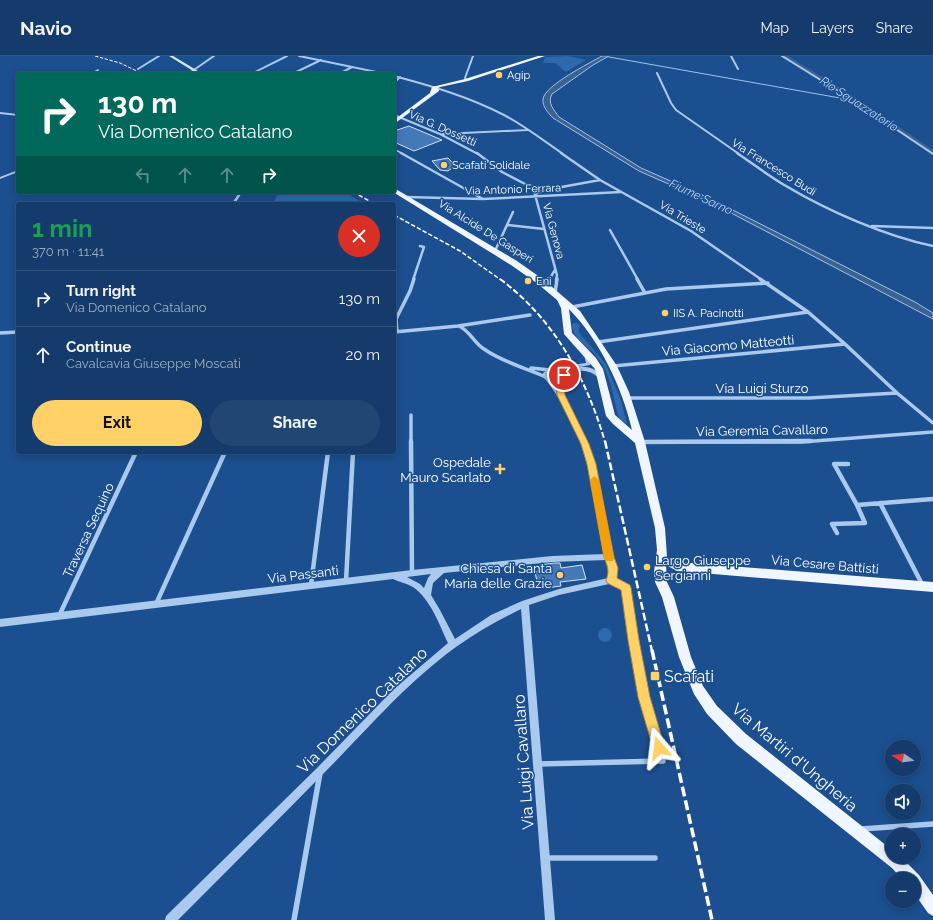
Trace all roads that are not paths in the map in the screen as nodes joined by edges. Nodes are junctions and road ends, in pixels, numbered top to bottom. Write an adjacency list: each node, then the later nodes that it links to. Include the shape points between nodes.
1 (159, 56): 12 (street)
2 (171, 56): 15 (main road)
3 (214, 56): 15 (street)
4 (287, 56): 19 (street)
5 (299, 56): 10 (street)
6 (473, 56): 27 (street)
7 (543, 56): 27 (main road)
8 (731, 56): 13 (street)
9 (782, 56): 35 (street)
10 (322, 60): 11 (street); 20 (street)
11 (352, 67): 21 (street); 22 (street)
12 (138, 69)
13 (738, 69)
14 (98, 70): 16 (street)
15 (194, 70): 17 (street); 18 (main road)
16 (94, 72)
17 (191, 72)
18 (198, 72)
19 (256, 72)
20 (296, 72)
21 (343, 72)
22 (376, 72)
23 (657, 73): 48 (street, Via Francesco Budi, via 676,110 710,135 792,190 839,214)
24 (396, 76): 25 (street, Via Trieste)
25 (400, 77): 26 (street); 28 (street, Via Trieste)
26 (396, 80)
27 (466, 80): 28 (main road)
28 (438, 88): 31 (main road); 32 (street, Via Trieste, via 483,105)
29 (0, 112): 30 (street)
30 (16, 115)
31 (397, 117): 33 (street, Via G. Dossetti)
32 (528, 130): 33 (street); 38 (street, Via Trieste)
33 (440, 134): 39 (street, Via G. Dossetti, via 479,153 502,172)
34 (396, 150): 45 (street)
35 (933, 154)
36 (16, 172): 37 (street)
37 (0, 178)
38 (600, 180): 40 (street); 42 (street, Via Trieste)
39 (531, 188): 40 (street); 43 (street, Via G. Dossetti)
40 (545, 190): 43 (street)
41 (396, 191): 44 (main road, Via Alcide De Gasperi)
42 (621, 192): 43 (street, Via Antonio Ferrara); 57 (street, Via Trieste, via 687,228)
43 (535, 195): 45 (street, Via Antonio Ferrara); 50 (street, Via Genova)
44 (406, 197): 45 (street, Via Antonio Ferrara); 54 (main road, Via Alcide De Gasperi)
45 (483, 199)
46 (513, 212): 47 (street)
47 (507, 225): 50 (street); 54 (street)
48 (868, 225): 49 (street); 53 (street, Via Francesco Budi, via 914,242)
49 (933, 228)
50 (544, 229): 55 (street, Via Genova)
51 (610, 230): 58 (street)
52 (420, 246): 67 (street, via 424,247 410,291 396,319)
53 (933, 246)
54 (495, 250): 56 (main road, Via Alcide De Gasperi)
55 (556, 270): 56 (street, Via Genova, via 550,278); 59 (street, Via Genova)
56 (541, 282): 59 (main road, Via Alcide De Gasperi)
57 (768, 283): 58 (street); 61 (street, Via Trieste)
58 (645, 293): 60 (street)
59 (557, 297): 60 (main road, Via Alcide De Gasperi); 64 (main road, Via Alcide De Gasperi, via 566,313)
60 (572, 307): 63 (main road, Via Alcide De Gasperi)
61 (808, 312): 69 (street); 70 (street, Via Trieste)
62 (530, 315): 65 (street)
63 (586, 324): 64 (main road, via 573,319); 69 (main road, Via Alcide De Gasperi)
64 (566, 325): 71 (main road, Via Alcide De Gasperi, via 568,334)
65 (458, 326): 67 (street); 73 (street, via 464,328 483,349)
66 (16, 332): 68 (street)
67 (396, 332)
68 (0, 333)
69 (598, 342): 72 (main road, Via Alcide De Gasperi)
70 (845, 344): 72 (street, Via Giacomo Matteotti); 80 (street, Via Trieste)
71 (586, 352): 74 (street, via 589,361); 79 (main road, Via Alcide De Gasperi)
72 (613, 366): 82 (main road, Via Alcide De Gasperi)
73 (525, 367): 75 (street); 78 (street)
74 (585, 367): 76 (street); 79 (street, via 595,370)
75 (550, 370): 76 (street); 78 (street, via 546,373)
76 (571, 370): 77 (street)
77 (562, 377): 78 (street, via 557,380); 81 (street)
78 (547, 378): 81 (street)
79 (602, 378): 85 (main road, Via Alcide De Gasperi, via 609,410)
80 (897, 393): 82 (street, Via Luigi Sturzo, via 808,398); 86 (street, Via Trieste)
81 (561, 395): 98 (street, via 590,459)
82 (627, 398): 84 (main road, Via Alcide De Gasperi)
83 (411, 415): 101 (street)
84 (634, 420): 85 (main road, via 628,426); 88 (main road, Via Alcide De Gasperi)
85 (616, 422): 88 (main road, Via Alcide De Gasperi)
86 (933, 423)
87 (933, 432): 88 (street, Via Geremia Cavallaro, via 801,442)
88 (640, 442): 99 (main road, Via Alcide De Gasperi, via 660,528)
89 (135, 454): 110 (street, Traversa Sequino)
90 (224, 454): 109 (street)
91 (328, 454): 105 (street)
92 (353, 454): 104 (street)
93 (848, 464): 96 (street, via 834,464)
94 (933, 499): 95 (street)
95 (880, 503): 96 (street); 106 (street)
96 (857, 505): 97 (street, via 865,522 832,524)
97 (837, 533)
98 (609, 557): 100 (street, Via Passanti, via 552,559); 103 (street, via 614,571)
99 (664, 563): 106 (main road, Via Cesare Battisti); 116 (main road, Via Martiri d'Ungheria, via 660,572 662,582 685,657 698,690 712,710 740,739)
100 (442, 570): 101 (street, Via Passanti); 107 (street, via 434,574 430,580)
101 (412, 573): 102 (street, Via Passanti)
102 (392, 576): 104 (street, Via Passanti); 107 (street, via 410,580)
103 (611, 580): 108 (street, Via Domenico Catalano); 113 (street, via 626,588 644,697 663,761)
104 (346, 581): 105 (street, Via Passanti)
105 (311, 586): 109 (street, Via Passanti)
106 (928, 587)
107 (427, 594): 112 (street)
108 (525, 602): 112 (street, Via Domenico Catalano); 113 (street, Via Luigi Cavallaro)
109 (156, 604): 110 (street, Via Passanti)
110 (59, 616): 111 (street, Via Passanti)
111 (0, 623)
112 (453, 644): 114 (street, Via Domenico Catalano, via 397,692)
113 (538, 764): 117 (street, Via Luigi Cavallaro)
114 (320, 771): 122 (street, Via Domenico Catalano); 123 (street)
115 (933, 824): 116 (street)
116 (854, 830): 119 (main road, Via Martiri d'Ungheria)
117 (545, 858): 118 (street); 124 (street, Via Luigi Cavallaro)
118 (655, 858)
119 (905, 872)
120 (921, 891): 121 (main road, Via Martiri d'Ungheria)
121 (933, 908)
122 (170, 920)
123 (294, 920)
124 (550, 920)

